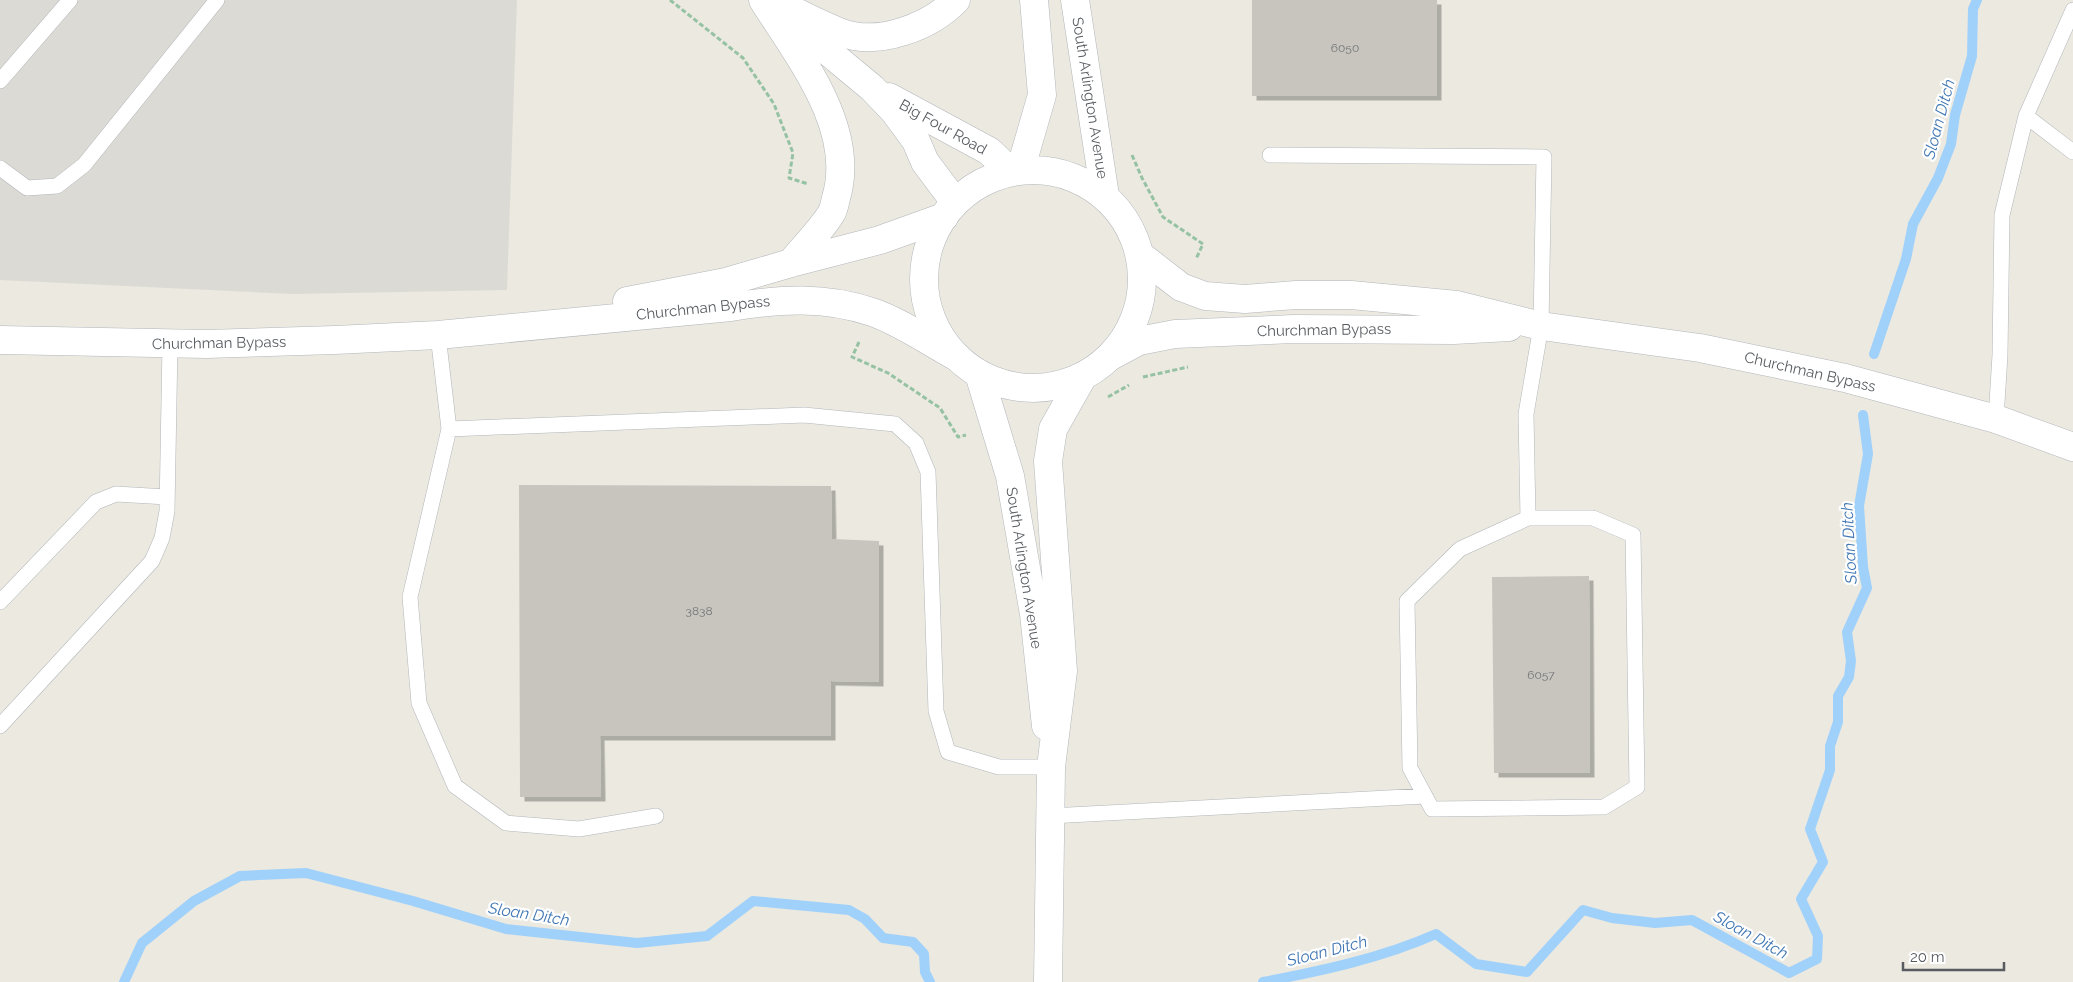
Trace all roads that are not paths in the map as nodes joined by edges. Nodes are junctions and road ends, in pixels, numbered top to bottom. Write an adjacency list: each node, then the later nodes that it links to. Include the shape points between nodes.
1 (70, 0): 9 (lane)
2 (217, 0): 14 (lane, via 84,165 57,186 27,188)
3 (764, 0): 10 (street, Big Four Road); 19 (street, via 826,104 841,161 841,183 832,212)
4 (772, 0): 5 (street, via 843,33 862,36 909,29 928,21)
5 (956, 0)
6 (1034, 0): 15 (street, via 1042,95)
7 (1075, 0): 16 (street, South Arlington Avenue)
8 (2073, 10): 11 (lane)
9 (0, 81)
10 (872, 88): 15 (street, Big Four Road, via 989,151); 17 (street, Big Four Road, via 916,141)
11 (2026, 116): 12 (lane); 28 (lane, via 2002,215)
12 (2073, 152)
13 (1270, 155): 20 (lane, via 1544,157)
14 (0, 168)
15 (1016, 172): 16 (street, via 1043,170 1065,175 1086,183); 17 (street, via 978,186)
16 (1104, 196): 18 (street, via 1128,223)
17 (950, 210): 19 (street, Churchman Bypass, via 880,240); 25 (street, via 930,244 924,274 927,304 938,332)
18 (1141, 256): 20 (street, Churchman Bypass, via 1181,287 1204,296 1245,299 1350,295 1407,299 1457,306); 24 (street, via 1143,283 1138,309 1128,334)
19 (791, 263): 21 (street, Churchman Bypass, via 726,282)
20 (1541, 326): 24 (street, Churchman Bypass, via 1175,334 1139,341); 28 (street, Churchman Bypass, via 1700,348 1788,365); 32 (lane, via 1526,414)
21 (438, 335): 23 (street, Churchman Bypass); 25 (street, Churchman Bypass, via 731,307 771,300 812,299 873,312); 29 (lane)
22 (0, 340): 23 (street, Churchman Bypass)
23 (170, 344): 31 (lane)
24 (1112, 356): 27 (street)
25 (957, 357): 26 (street)
26 (979, 374): 27 (street, via 1004,384 1031,388 1057,385); 35 (street, South Arlington Avenue, via 1010,476 1034,614)
27 (1083, 376): 35 (street, South Arlington Avenue, via 1053,429 1048,461 1063,671)
28 (1996, 419): 30 (street, Churchman Bypass)
29 (449, 429): 35 (lane, via 804,415 895,424 916,443 928,472 936,711 948,752 999,767); 37 (lane, via 410,597 419,703 455,786 506,823 579,829)
30 (2073, 447)
31 (167, 497): 33 (lane, via 116,494 96,502); 34 (lane, via 162,538 152,561)
32 (1528, 518): 36 (lane, via 1460,549 1408,601 1410,768); 36 (lane, via 1593,518 1633,534 1637,787 1604,808 1432,809)
33 (0, 602)
34 (0, 726)
35 (1051, 767): 38 (street, South Arlington Avenue)
36 (1425, 796): 38 (lane)
37 (656, 816)
38 (1050, 816): 39 (street, South Arlington Avenue)
39 (1048, 982)

